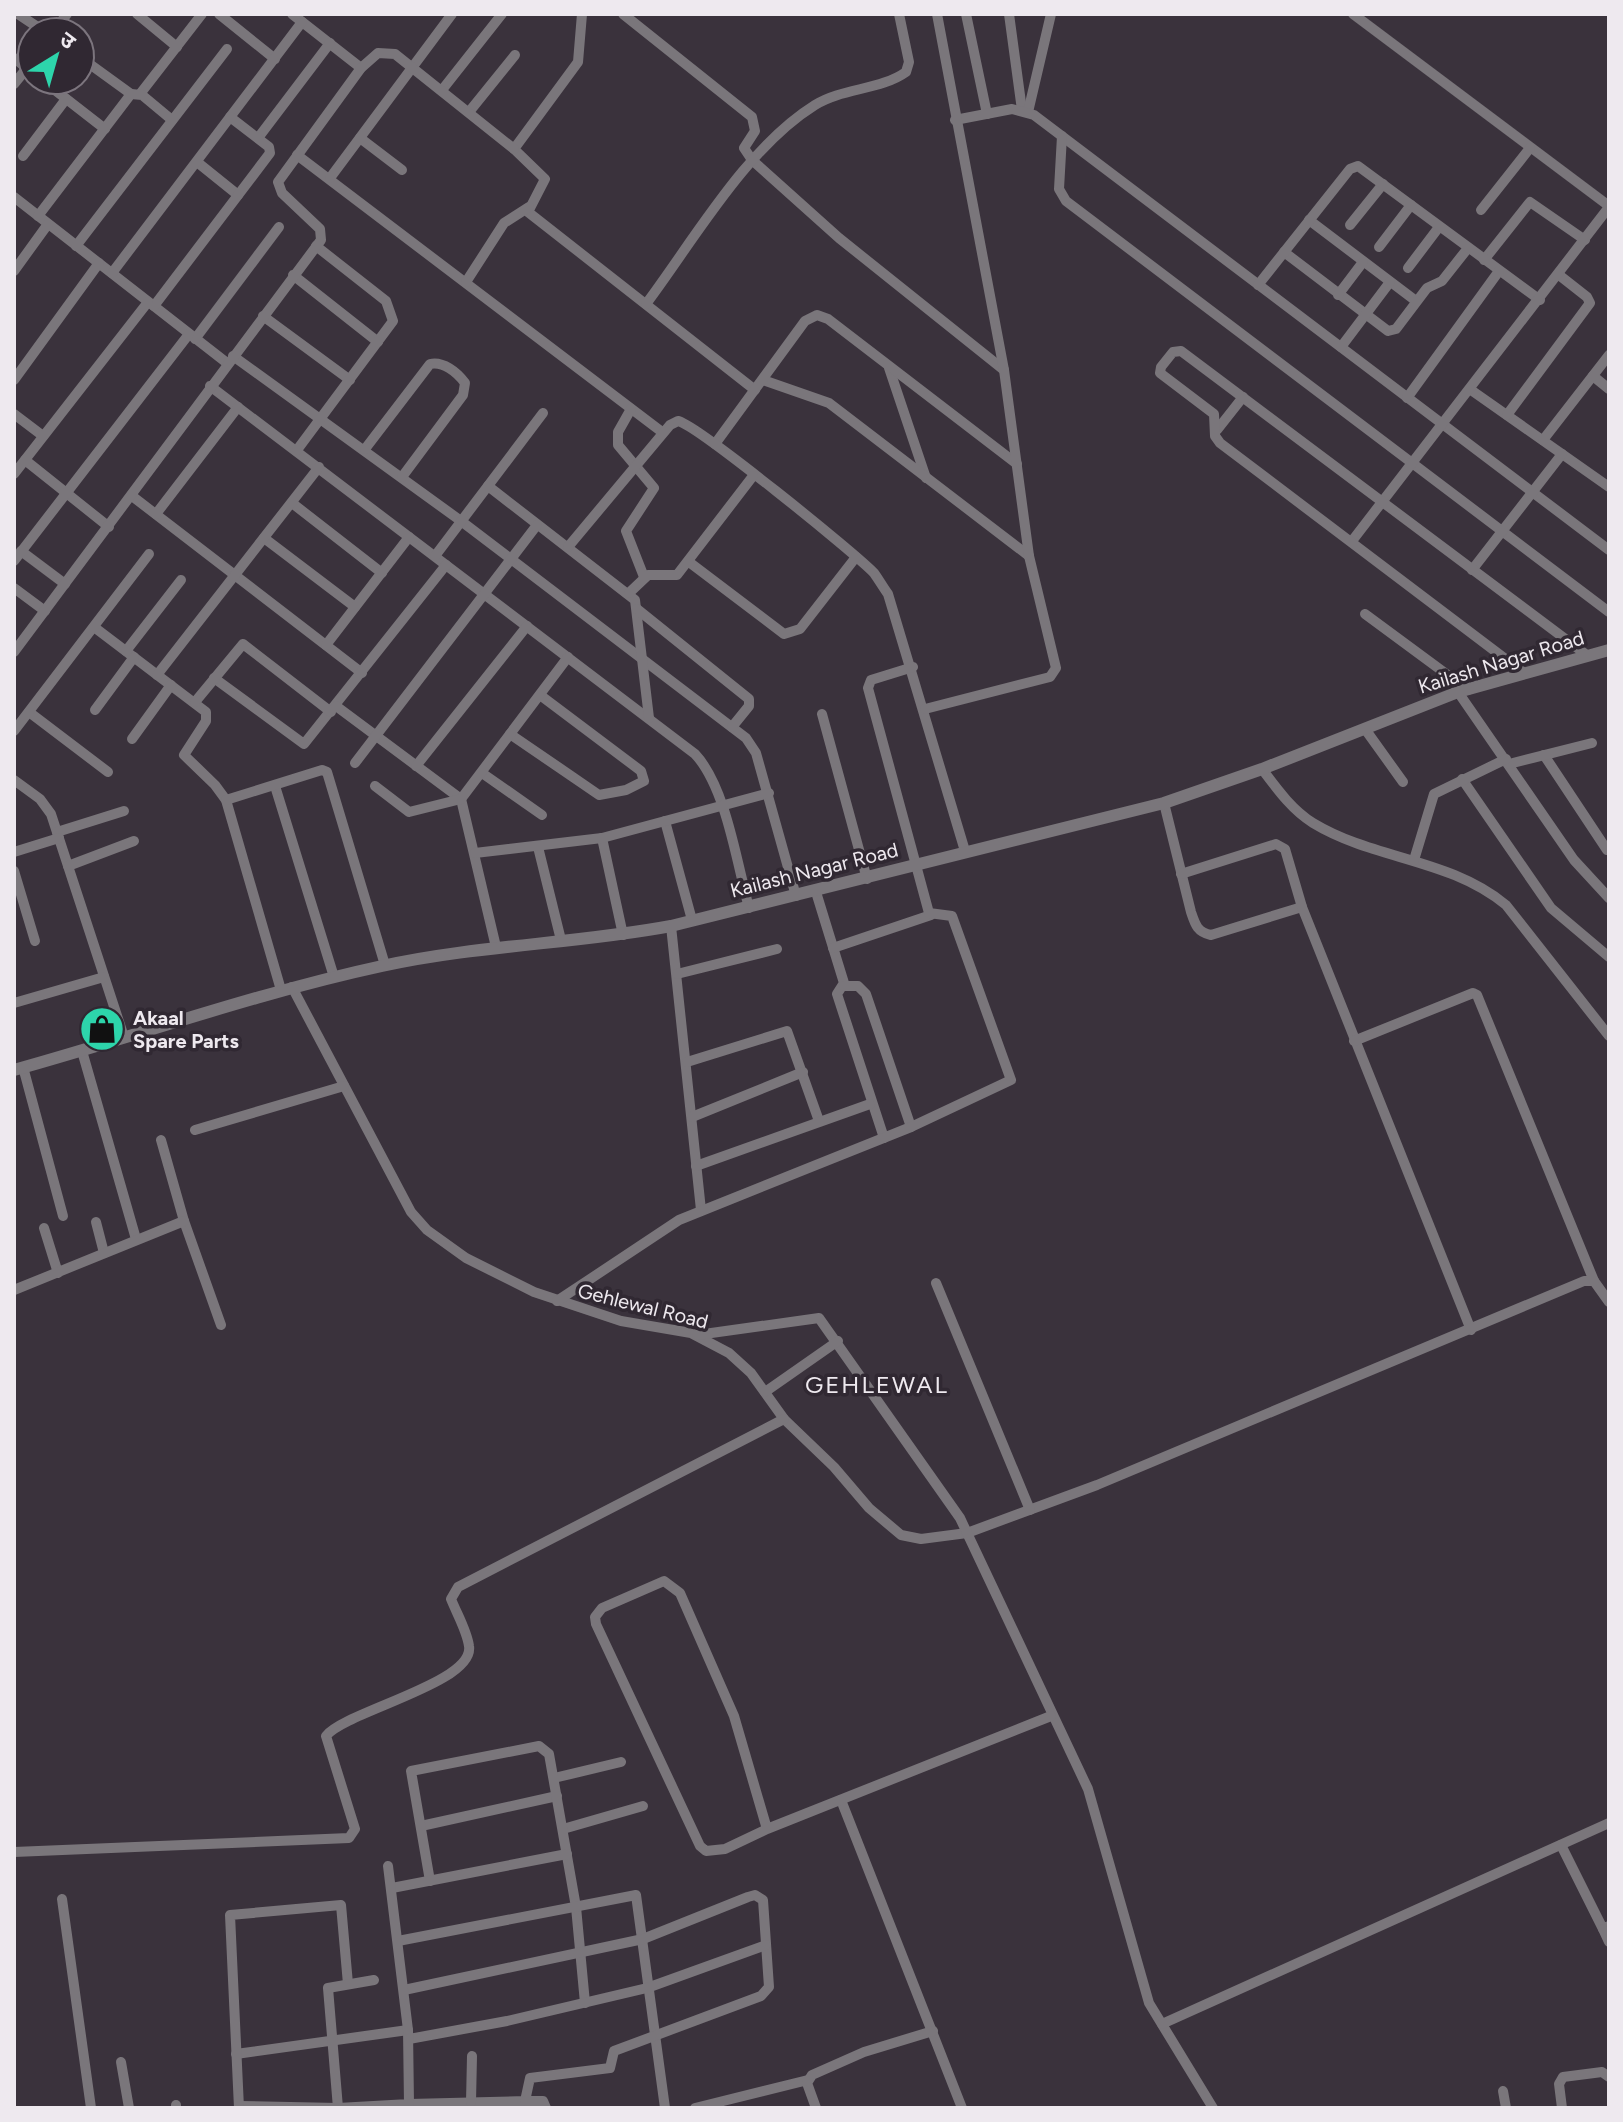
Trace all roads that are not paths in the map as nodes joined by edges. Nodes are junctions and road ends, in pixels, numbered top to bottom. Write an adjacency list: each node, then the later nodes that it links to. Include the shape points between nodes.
1 (202, 14): 17 (street)
2 (219, 14): 20 (street)
3 (292, 14): 15 (street)
4 (452, 14): 21 (street)
5 (502, 14): 24 (street)
6 (582, 14): 39 (street, via 578,62)
7 (623, 14): 42 (street, via 752,117 755,131 744,148)
8 (899, 14): 42 (street, via 909,62 906,72 819,103)
9 (937, 14): 33 (street)
10 (966, 14): 30 (street)
11 (1009, 14): 28 (street)
12 (1051, 14): 28 (street)
13 (1353, 14): 38 (street)
14 (142, 16): 17 (street)
15 (302, 22): 16 (street); 20 (street)
16 (330, 43): 23 (street); 36 (street)
17 (177, 47): 25 (street)
18 (227, 49): 32 (street)
19 (515, 55): 29 (street)
20 (275, 59): 31 (street)
21 (412, 66): 23 (street, via 388,52 378,53); 24 (street); 37 (street)
22 (96, 68): 25 (street)
23 (361, 68): 40 (street)
24 (442, 90): 29 (street)
25 (136, 94): 32 (street); 34 (street)
26 (62, 96): 27 (street)
27 (66, 99): 34 (street); 41 (street)
28 (1025, 111): 30 (street); 35 (street)
29 (469, 112): 39 (street)
30 (987, 114): 33 (street)
31 (230, 117): 36 (street); 43 (street)
32 (172, 120): 60 (street)
33 (955, 120): 90 (street)
34 (105, 129): 53 (street)
35 (1062, 136): 76 (street); 119 (street, via 1059,189 1066,201)
36 (258, 138): 47 (street, via 270,153)
37 (360, 138): 44 (street); 45 (street)
38 (1530, 148): 51 (street); 52 (street)
39 (514, 149): 50 (street, via 545,179)
40 (297, 155): 45 (street); 61 (street, via 279,188 320,229 323,236)
41 (23, 156)
42 (752, 160): 81 (street); 90 (street, via 839,238)
43 (197, 162): 47 (street); 71 (street)
44 (402, 170)
45 (330, 178): 74 (street)
46 (1383, 184): 49 (street); 54 (street, via 1363,168 1352,167); 56 (street)
47 (238, 195): 80 (street)
48 (14, 197): 53 (street)
49 (1411, 205): 58 (street); 62 (street)
50 (529, 207): 74 (street, via 504,223); 81 (street, via 538,222)
51 (1609, 207): 59 (street)
52 (1481, 210)
53 (38, 216): 55 (street)
54 (1309, 220): 64 (street); 66 (street)
55 (48, 224): 60 (street); 69 (street)
56 (1350, 225)
57 (279, 227): 84 (street)
58 (1439, 227): 63 (street); 68 (street)
59 (1585, 240): 65 (street, via 1530,202); 73 (street)
60 (76, 246): 67 (street)
61 (316, 246): 72 (street); 85 (street, via 386,301 393,321)
62 (1379, 247)
63 (1468, 248): 65 (street); 79 (street, via 1445,278)
64 (1284, 252): 76 (street); 77 (street)
65 (1484, 260): 70 (street)
66 (1363, 262): 75 (street); 77 (street)
67 (99, 263): 71 (street); 91 (street)
68 (1408, 268)
69 (14, 271)
70 (1499, 271): 78 (street); 100 (street)
71 (112, 273): 80 (street)
72 (293, 275): 82 (street); 85 (street)
73 (1559, 275): 78 (street); 105 (street, via 1590,303)
74 (466, 282): 102 (street)
75 (1390, 282): 79 (street); 83 (street)
76 (1258, 285): 86 (street)
77 (1338, 295): 83 (street)
78 (1540, 300): 98 (street)
79 (1416, 301): 83 (street, via 1393,331)
80 (151, 304): 84 (street); 110 (street)
81 (646, 304): 97 (street)
82 (263, 316): 88 (street); 93 (street)
83 (1365, 316): 86 (street)
84 (192, 336): 88 (street); 127 (street)
85 (378, 342): 93 (street)
86 (1341, 347): 100 (street)
87 (1609, 355): 92 (street)
88 (230, 359): 95 (street); 106 (street)
89 (888, 367): 94 (street, via 817,315 805,321); 117 (street); 124 (street)
90 (1004, 370): 117 (street)
91 (16, 373)
92 (1593, 376): 96 (street); 111 (street)
93 (350, 380): 106 (street)
94 (763, 380): 97 (street); 124 (street, via 829,403)
95 (210, 386): 101 (street); 129 (street)
96 (1609, 389)
97 (755, 390): 112 (street)
98 (1471, 390): 105 (street); 107 (street)
99 (1243, 397): 108 (street); 108 (street, via 1181,351 1167,360 1160,373 1214,414); 131 (street)
100 (1407, 398): 107 (street)
101 (238, 407): 114 (street); 132 (street)
102 (631, 409): 109 (street); 118 (street, via 617,439 620,451)
103 (543, 413): 125 (street)
104 (14, 414): 110 (street)
105 (1507, 415): 111 (street)
106 (320, 419): 113 (street); 114 (street)
107 (1443, 426): 119 (street); 128 (street)
108 (1216, 431): 139 (street, via 1220,443)
109 (662, 432): 112 (street, via 685,422); 118 (street)
110 (43, 436): 116 (street)
111 (1543, 440): 115 (street)
112 (715, 444): 122 (street)
113 (365, 449): 123 (street); 123 (street, via 430,364 443,365 461,377 463,395)
114 (297, 450): 120 (street)
115 (1562, 454): 126 (street); 128 (street)
116 (25, 460): 121 (street); 127 (street)
117 (1017, 464): 145 (street)
118 (634, 465): 140 (street); 154 (street, via 654,488 626,531)
119 (1412, 465): 131 (street); 136 (street)
120 (319, 467): 130 (street); 137 (street)
121 (14, 474)
122 (753, 476): 146 (street); 149 (street)
123 (402, 477): 133 (street)
124 (927, 479): 145 (street)
125 (488, 486): 133 (street); 134 (street)
126 (1609, 487)
127 (66, 493): 135 (street); 142 (street)
128 (1531, 493): 136 (street); 141 (street)
129 (132, 496): 132 (street); 135 (street)
130 (292, 503): 138 (street); 152 (street)
131 (1383, 503): 139 (street); 151 (street)
132 (156, 514): 153 (street)
133 (461, 521): 144 (street); 147 (street)
134 (537, 525): 140 (street); 147 (street)
135 (109, 527): 156 (street)
136 (1501, 531): 151 (street); 163 (street)
137 (409, 537): 144 (street); 152 (street)
138 (264, 538): 153 (street); 160 (street)
139 (1352, 541): 176 (street)
140 (568, 547): 158 (street)
141 (1609, 550)
142 (21, 551): 148 (street); 156 (street)
143 (149, 554): 166 (street)
144 (435, 556): 150 (street)
145 (1029, 556): 184 (street, via 1055,673)
146 (856, 557): 149 (street, via 793,634 776,629); 174 (street, via 888,594)
147 (511, 560): 159 (street); 171 (street)
148 (14, 561)
149 (689, 562): 154 (street, via 672,577)
150 (446, 565): 159 (street); 175 (street)
151 (1472, 570): 172 (street)
152 (382, 573): 160 (street)
153 (235, 576): 167 (street); 177 (street)
154 (644, 577): 158 (street)
155 (181, 580): 170 (street)
156 (65, 584): 162 (street)
157 (14, 588): 162 (street)
158 (629, 593): 161 (street)
159 (484, 594): 165 (street); 193 (street)
160 (355, 607): 167 (street)
161 (637, 609): 171 (street); 189 (street, via 749,699)
162 (45, 611): 169 (street)
163 (1609, 612)
164 (1365, 614): 180 (street)
165 (527, 626): 173 (street); 199 (street)
166 (94, 627): 170 (street); 186 (street)
167 (326, 645): 175 (street)
168 (1609, 650): 172 (street, Kailash Nagar Road)
169 (14, 652)
170 (130, 654): 177 (street); 185 (street)
171 (640, 656): 188 (street); 189 (street)
172 (1588, 656): 176 (street, Kailash Nagar Road)
173 (568, 657): 181 (street); 188 (street)
174 (913, 667): 184 (street); 225 (street, via 871,680 868,688)
175 (362, 673): 183 (street)
176 (1524, 673): 180 (street, Kailash Nagar Road)
177 (157, 675): 179 (street)
178 (214, 678): 182 (street); 183 (street, via 239,645 246,645); 183 (street, via 304,744)
179 (171, 685): 182 (street); 194 (street)
180 (1463, 691): 190 (street, Kailash Nagar Road); 197 (street)
181 (540, 695): 192 (street); 192 (street, via 641,771 644,781 599,795)
182 (195, 702): 210 (street, via 207,716 184,755)
183 (334, 709): 193 (street)
184 (925, 709): 221 (street)
185 (95, 710)
186 (29, 712): 191 (street); 201 (street)
187 (822, 714): 229 (street)
188 (649, 718): 212 (street, via 705,764)
189 (732, 727): 208 (street, via 752,745)
190 (1365, 729): 200 (street, Kailash Nagar Road); 205 (street)
191 (14, 731)
192 (510, 734): 202 (street)
193 (377, 736): 198 (street); 199 (street)
194 (132, 739)
195 (1592, 743): 196 (street)
196 (1544, 755): 197 (street); 220 (street)
197 (1508, 762): 203 (street); 232 (street, via 1574,860)
198 (355, 763)
199 (416, 766): 209 (street)
200 (1262, 769): 211 (street, Kailash Nagar Road); 224 (street, via 1314,823)
201 (108, 772)
202 (482, 773): 209 (street); 214 (street)
203 (1462, 779): 224 (street, via 1431,798); 244 (street, via 1551,908)
204 (14, 780): 216 (street, via 47,806)
205 (1403, 782)
206 (275, 786): 210 (street); 245 (street, via 327,772); 248 (street)
207 (375, 786): 209 (street, via 409,812)
208 (769, 793): 212 (street); 231 (street)
209 (461, 799): 223 (street)
210 (226, 800): 250 (street, Gehlewal Road)
211 (1164, 803): 221 (street, Kailash Nagar Road); 228 (street)
212 (721, 805): 215 (street); 234 (street)
213 (124, 811): 216 (street)
214 (542, 815)
215 (665, 821): 217 (street); 236 (street)
216 (58, 835): 222 (street); 226 (street)
217 (602, 838): 219 (street); 238 (street)
218 (134, 841): 226 (street)
219 (538, 847): 223 (street); 239 (street)
220 (1607, 850)
221 (965, 851): 225 (street, Kailash Nagar Road)
222 (14, 852)
223 (475, 853): 241 (street)
224 (1414, 860): 252 (street, via 1467,879 1506,905)
225 (913, 865): 229 (street, Kailash Nagar Road); 235 (street)
226 (68, 866): 247 (street)
227 (14, 871): 240 (street)
228 (1181, 874): 233 (street, via 1196,928 1203,933); 233 (street, via 1280,844)
229 (867, 879): 230 (street, Kailash Nagar Road)
230 (816, 892): 231 (street, Kailash Nagar Road); 242 (street)
231 (796, 896): 234 (street, Kailash Nagar Road)
232 (1609, 898)
233 (1302, 907): 254 (street)
234 (749, 908): 236 (street, Kailash Nagar Road)
235 (931, 915): 242 (street); 263 (street, via 952,916 1011,1080)
236 (692, 920): 237 (street, Kailash Nagar Road)
237 (671, 926): 238 (street, Kailash Nagar Road); 246 (street)
238 (623, 935): 239 (street, Kailash Nagar Road)
239 (561, 940): 241 (street, Kailash Nagar Road)
240 (35, 941)
241 (496, 947): 245 (street, Kailash Nagar Road)
242 (833, 948): 249 (street)
243 (777, 949): 246 (street)
244 (1609, 957)
245 (385, 965): 248 (street, Kailash Nagar Road)
246 (677, 974): 256 (street)
247 (104, 977): 251 (street); 253 (street)
248 (334, 977): 250 (street, Kailash Nagar Road)
249 (844, 986): 260 (street, via 837,997); 263 (street, via 858,986 866,994)
250 (286, 989): 253 (street, Kailash Nagar Road); 259 (street, Gehlewal Road)
251 (14, 1003)
252 (1609, 1036)
253 (124, 1037): 255 (street, Kailash Nagar Road)
254 (1354, 1041): 276 (street, via 1477,995); 282 (street)
255 (82, 1051): 257 (street, Kailash Nagar Road); 273 (street)
256 (687, 1062): 258 (street, via 783,1031 790,1035); 261 (street)
257 (18, 1068): 269 (street)
258 (803, 1072): 261 (street); 262 (street)
259 (344, 1086): 264 (street); 279 (street, Gehlewal Road, via 411,1212 427,1230 490,1272)
260 (870, 1104): 262 (street); 265 (street)
261 (692, 1117): 267 (street)
262 (819, 1121): 267 (street)
263 (911, 1127): 265 (street)
264 (195, 1130)
265 (884, 1138): 268 (street)
266 (161, 1140): 270 (street)
267 (696, 1166): 268 (street)
268 (701, 1210): 279 (street, via 652,1235)
269 (63, 1216)
270 (184, 1221): 273 (street); 281 (street)
271 (96, 1222): 274 (street)
272 (44, 1228): 275 (street)
273 (136, 1239): 274 (street)
274 (104, 1253): 275 (street)
275 (58, 1273): 278 (street)
276 (1594, 1281): 280 (street); 282 (street, Gehlewal Road)
277 (936, 1283): 287 (street)
278 (14, 1290)
279 (557, 1301): 283 (street, Gehlewal Road, via 621,1321)
280 (1609, 1302)
281 (221, 1325)
282 (1471, 1330): 287 (street, Gehlewal Road)
283 (697, 1335): 284 (street, via 811,1318 825,1322); 285 (street, Gehlewal Road, via 741,1362)
284 (838, 1341): 285 (street); 288 (street, via 947,1495)
285 (765, 1392): 286 (street, Gehlewal Road)
286 (784, 1419): 288 (street, Gehlewal Road, via 901,1535 944,1539); 300 (street, via 458,1587 451,1599 469,1646 462,1663 326,1736 355,1829 349,1838)
287 (1030, 1510): 288 (street, Gehlewal Road)
288 (967, 1533): 289 (street)
289 (1051, 1716): 293 (street); 318 (street, via 1088,1789 1149,2003)
290 (621, 1762): 291 (street)
291 (554, 1778): 292 (street); 296 (street, via 549,1754 539,1746 415,1768 409,1776)
292 (557, 1796): 296 (street); 297 (street)
293 (841, 1800): 298 (street); 319 (street)
294 (643, 1806): 297 (street)
295 (1609, 1823): 299 (street)
296 (421, 1826): 303 (street)
297 (563, 1829): 301 (street)
298 (767, 1829): 298 (street, via 725,1849 706,1851 700,1846 596,1624 602,1608 664,1581 680,1593 734,1716)
299 (1561, 1845): 307 (street); 318 (street)
300 (14, 1852)
301 (567, 1854): 303 (street); 306 (street)
302 (388, 1866): 304 (street)
303 (430, 1881): 304 (street)
304 (392, 1888): 309 (street)
305 (62, 1899): 334 (street)
306 (576, 1907): 308 (street, via 636,1895); 309 (street); 312 (street)
307 (1606, 1928): 310 (street)
308 (643, 1939): 311 (street, via 755,1895 763,1900); 312 (street); 315 (street)
309 (398, 1941): 316 (street)
310 (1609, 1942)
311 (766, 1945): 315 (street); 321 (street, via 766,1993)
312 (581, 1954): 316 (street); 317 (street)
313 (374, 1980): 314 (street)
314 (348, 1984): 322 (street, via 328,1988); 323 (street, via 341,1905 233,1912 228,1920)
315 (647, 1988): 317 (street); 321 (street)
316 (404, 1990): 320 (street)
317 (585, 2003): 320 (street)
318 (1162, 2024): 342 (street)
319 (933, 2031): 327 (street, via 864,2052); 341 (street)
320 (409, 2034): 322 (street); 331 (street)
321 (654, 2037): 329 (street, via 612,2052 610,2068 530,2078); 338 (street)
322 (332, 2040): 323 (street); 336 (street)
323 (236, 2054): 333 (street)
324 (472, 2056): 330 (street)
325 (121, 2062): 335 (street)
326 (1609, 2077): 344 (street, via 1602,2072 1563,2077)
327 (808, 2080): 332 (street); 340 (street)
328 (1503, 2091): 343 (street)
329 (525, 2101): 330 (street); 337 (street, via 543,2101)
330 (471, 2102): 331 (street)
331 (409, 2104): 336 (street)
332 (721, 2105): 339 (street)
333 (239, 2107): 336 (street)
334 (91, 2108)
335 (129, 2108)
336 (338, 2108)
337 (546, 2108)
338 (665, 2108)
339 (695, 2108)
340 (816, 2108)
341 (962, 2108)
342 (1213, 2108)
343 (1506, 2108)
344 (1562, 2108)

